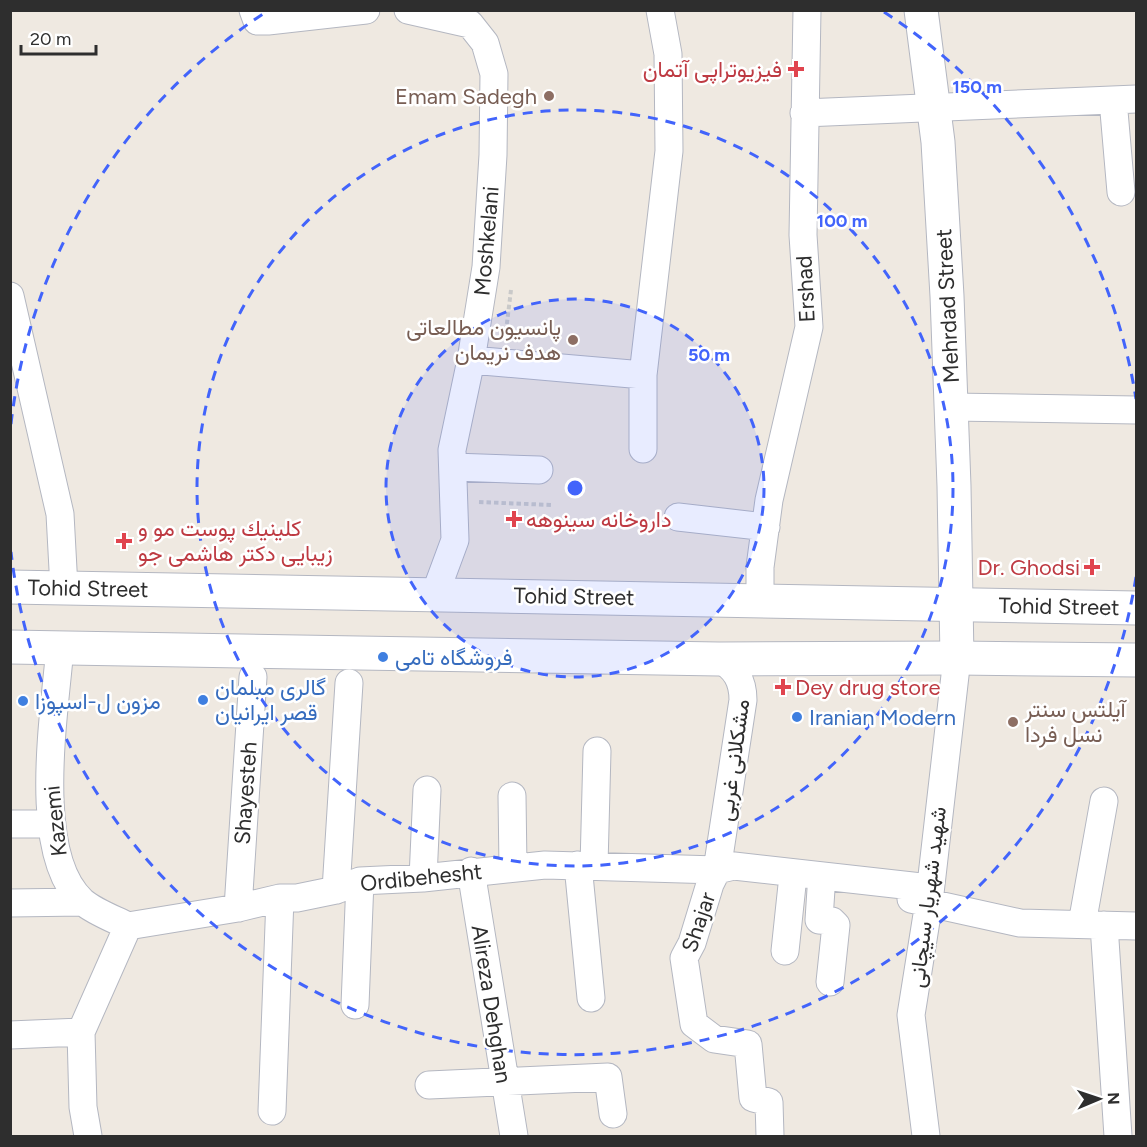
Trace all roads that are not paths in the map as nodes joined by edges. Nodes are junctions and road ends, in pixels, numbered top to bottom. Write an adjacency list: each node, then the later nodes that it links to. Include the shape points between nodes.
1 (253, 10): 2 (street, via 257,21)
2 (366, 10)
3 (408, 10): 13 (street, Moshkelani, via 470,24 485,43 494,74 486,267)
4 (660, 10): 14 (street, via 668,54 669,151)
5 (807, 10): 9 (street, Ershad)
6 (921, 10): 8 (main road, Mehrdad Street)
7 (1125, 100): 8 (street); 10 (street)
8 (934, 109): 9 (street); 15 (main road, Mehrdad Street)
9 (804, 113): 21 (street, Ershad, via 803,235 809,327)
10 (1121, 192)
11 (10, 296): 12 (street)
12 (14, 324): 23 (street, via 60,514)
13 (471, 360): 14 (street); 18 (street, Moshkelani)
14 (644, 375): 17 (street)
15 (951, 407): 16 (street); 26 (main road, Mehrdad Street)
16 (1137, 410)
17 (643, 449)
18 (453, 467): 19 (street); 24 (street, Moshkelani, via 455,540)
19 (539, 470)
20 (678, 517): 21 (street)
21 (765, 527): 25 (street, Ershad)
22 (10, 587): 23 (main road, Tohid Street)
23 (64, 588): 24 (main road, Tohid Street)
24 (435, 594): 25 (main road, Tohid Street)
25 (760, 599): 26 (main road, Tohid Street)
26 (956, 604): 27 (main road, Tohid Street); 30 (main road, Mehrdad Street)
27 (1137, 608)
28 (10, 647): 29 (main road)
29 (60, 647): 31 (main road); 39 (street, Kazemi, via 49,801)
30 (957, 658): 31 (main road); 32 (main road); 49 (street, شهید شهریار سیچانی)
31 (719, 659): 43 (street, مشکلانی غربی, via 738,675 743,700)
32 (1137, 660)
33 (253, 677): 53 (street, Shayesteh)
34 (349, 683): 46 (street)
35 (597, 752): 41 (street)
36 (427, 790): 45 (street)
37 (512, 796): 42 (street)
38 (1104, 801): 54 (street)
39 (52, 824): 40 (street); 51 (street, Kazemi, via 60,868)
40 (10, 825)
41 (586, 865): 42 (street, Ordibehesht); 43 (street, Ordibehesht); 59 (street)
42 (513, 867): 44 (street, Ordibehesht)
43 (717, 870): 47 (street, Ordibehesht, via 732,877); 49 (street, Ordibehesht, via 734,866); 69 (street, Shajar, via 684,958 693,1021 714,1039 748,1044 753,1098 769,1102)
44 (471, 871): 45 (street, Ordibehesht); 63 (street, Alireza Dehghan)
45 (423, 878): 46 (street, Ordibehesht)
46 (348, 885): 50 (street, Ordibehesht); 60 (street)
47 (792, 885): 48 (street, Ordibehesht); 57 (street)
48 (821, 889): 49 (street, Ordibehesht); 58 (street, via 819,920 836,925)
49 (929, 895): 54 (street, via 1020,922); 70 (street, شهید شهریار سیچانی, via 911,1015)
50 (280, 898): 53 (street, Ordibehesht); 65 (street)
51 (83, 902): 52 (street); 55 (street, Kazemi)
52 (10, 903)
53 (238, 908): 55 (street, Ordibehesht)
54 (1093, 925): 56 (street); 71 (street)
55 (128, 926): 61 (street)
56 (1137, 926)
57 (785, 951)
58 (830, 982)
59 (591, 998)
60 (355, 1005)
61 (81, 1032): 62 (street); 67 (street)
62 (10, 1035)
63 (505, 1083): 64 (street); 66 (street, via 608,1077); 68 (street, Alireza Dehghan)
64 (429, 1085)
65 (272, 1111)
66 (613, 1114)
67 (88, 1137)
68 (514, 1137)
69 (770, 1137)
70 (926, 1137)
71 (1118, 1137)

